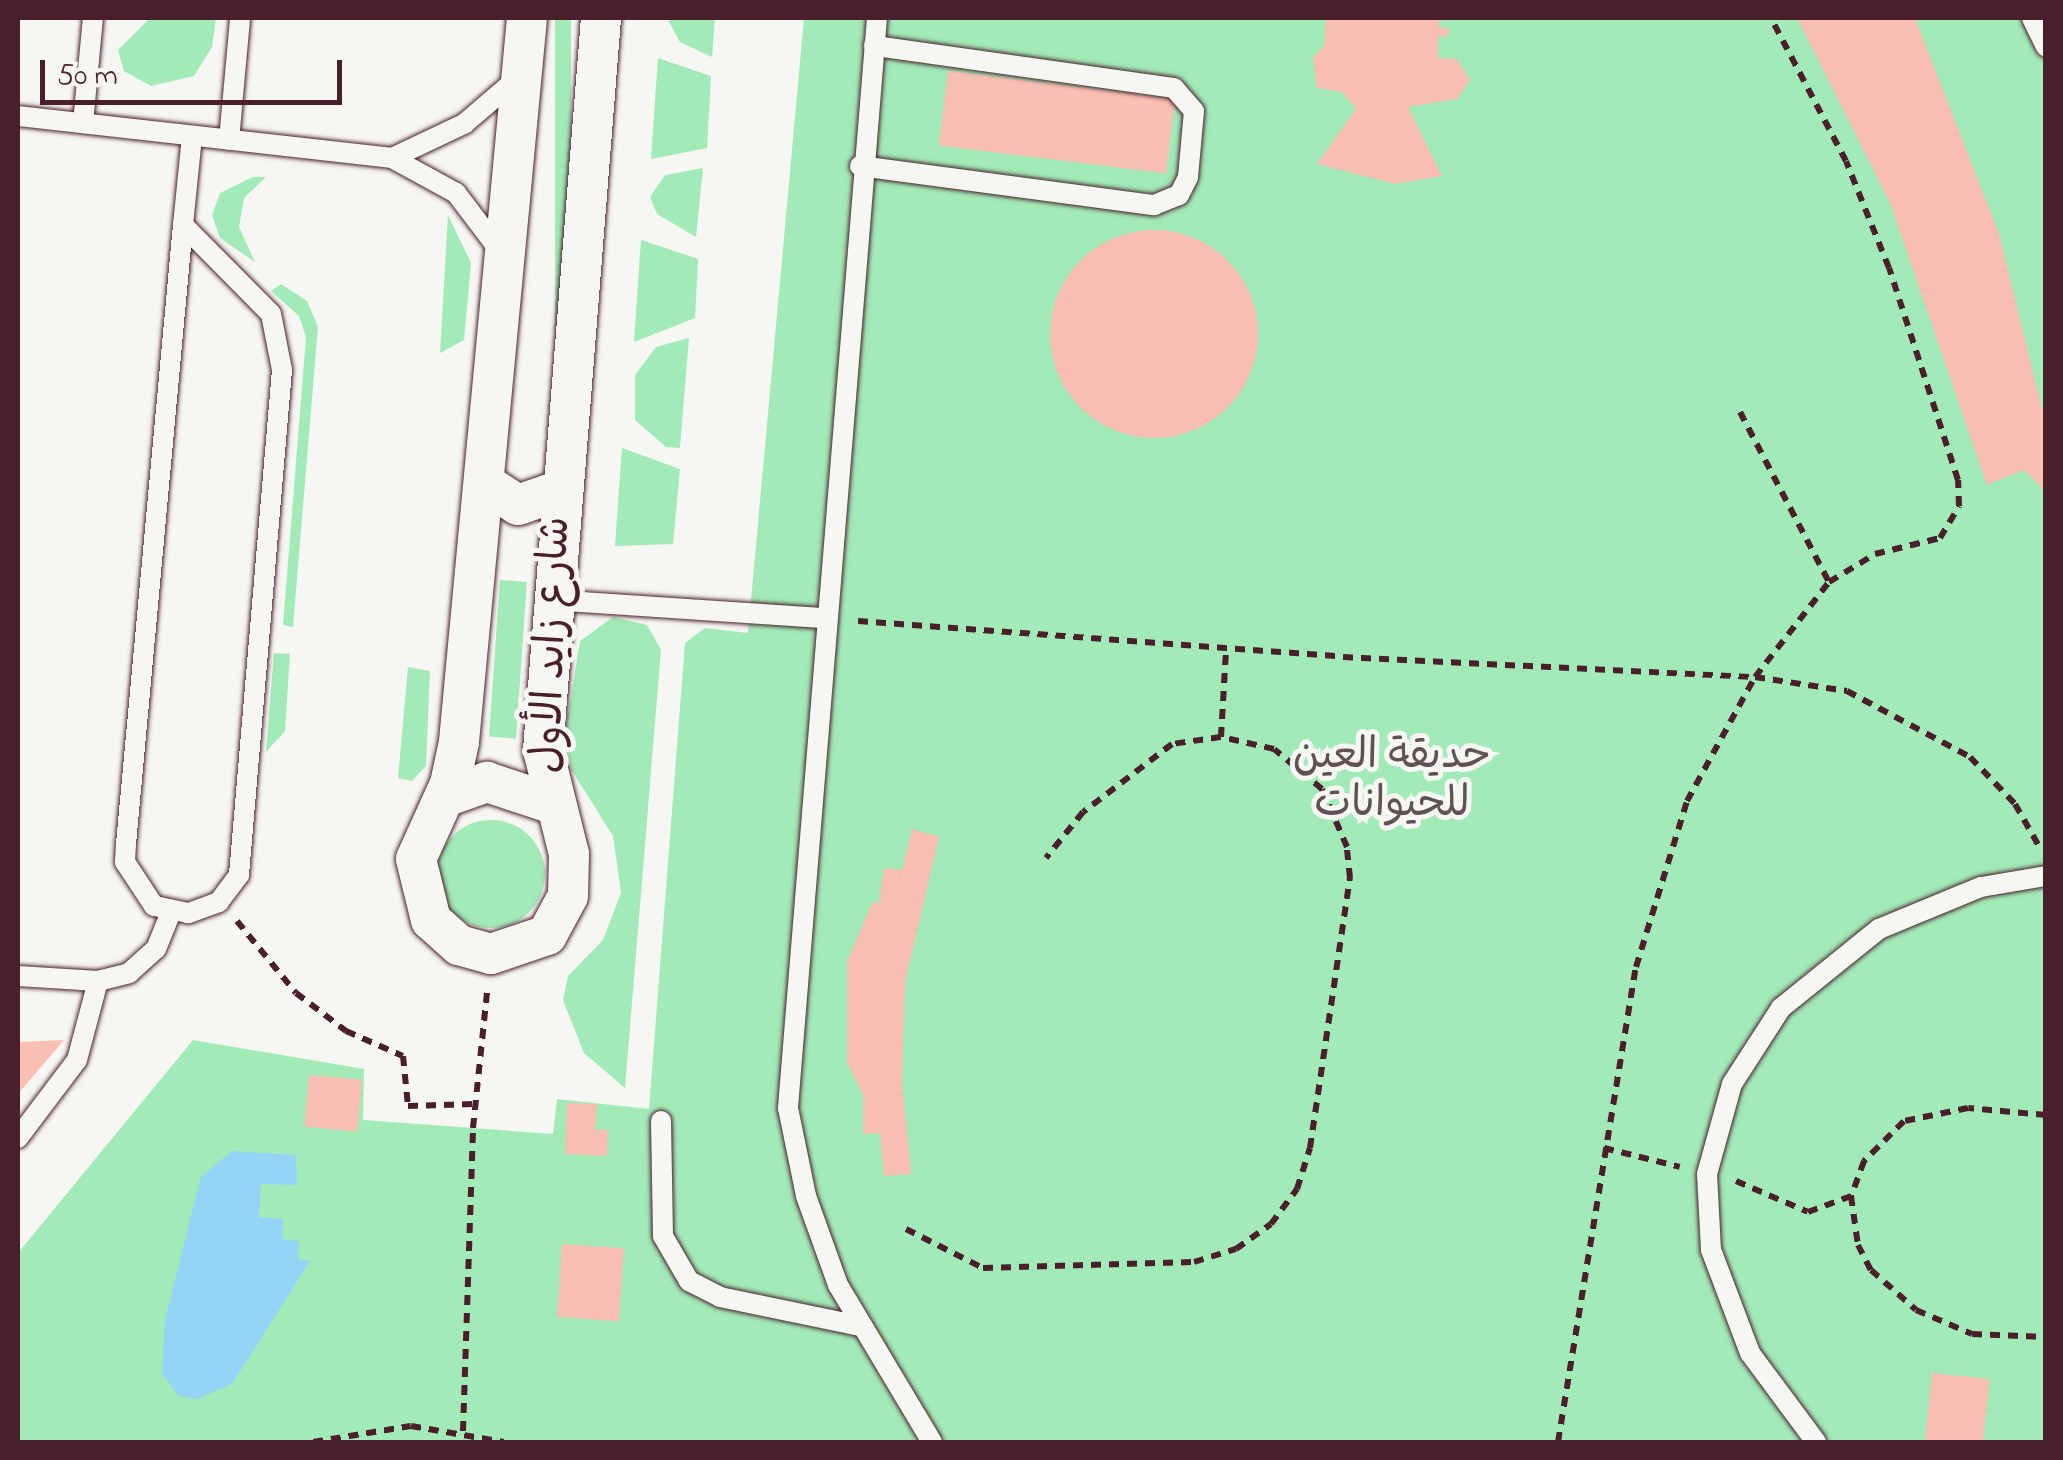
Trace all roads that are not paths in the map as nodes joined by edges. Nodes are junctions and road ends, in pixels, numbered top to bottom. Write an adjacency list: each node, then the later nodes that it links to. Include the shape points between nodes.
1 (93, 18): 11 (lane)
2 (240, 18): 13 (lane)
3 (527, 18): 9 (street, شارع زايد الأول)
4 (601, 18): 19 (street, شارع زايد الأول)
5 (877, 18): 7 (lane)
6 (2032, 18): 8 (lane)
7 (874, 46): 15 (lane); 15 (lane, via 1174,88 1194,111 1192,144 1185,187 1154,205)
8 (2046, 47)
9 (522, 74): 14 (lane, via 464,124); 17 (street, شارع زايد الأول)
10 (18, 116): 11 (lane)
11 (83, 123): 12 (lane)
12 (192, 136): 13 (lane); 16 (lane)
13 (229, 140): 14 (lane)
14 (392, 158): 17 (lane, via 456,193)
15 (860, 166): 21 (lane)
16 (183, 225): 25 (lane, via 125,862 140,894); 25 (lane, via 262,302 282,351 241,858 219,902)
17 (500, 250): 18 (street, شارع زايد الأول)
18 (484, 483): 19 (street, via 518,505); 22 (street, شارع زايد الأول, via 459,742)
19 (558, 491): 20 (street, شارع زايد الأول)
20 (550, 600): 21 (lane); 23 (street, شارع زايد الأول, via 542,750)
21 (823, 618): 30 (lane, via 788,1108 820,1241)
22 (445, 797): 23 (street, via 487,782); 23 (street, شارع زايد الأول, via 418,849 421,901 445,935 491,954 528,947 561,918 569,854)
23 (550, 803)
24 (2046, 876): 32 (lane, via 1981,886 1879,929 1781,1008 1732,1084 1707,1174 1711,1250 1750,1353)
25 (171, 912): 27 (lane, via 142,964)
26 (18, 976): 27 (lane)
27 (98, 981): 29 (lane, via 77,1060)
28 (662, 1121): 30 (lane, via 664,1236 689,1281 720,1297)
29 (18, 1138)
30 (860, 1326): 31 (lane)
31 (932, 1442)
32 (1816, 1442)

